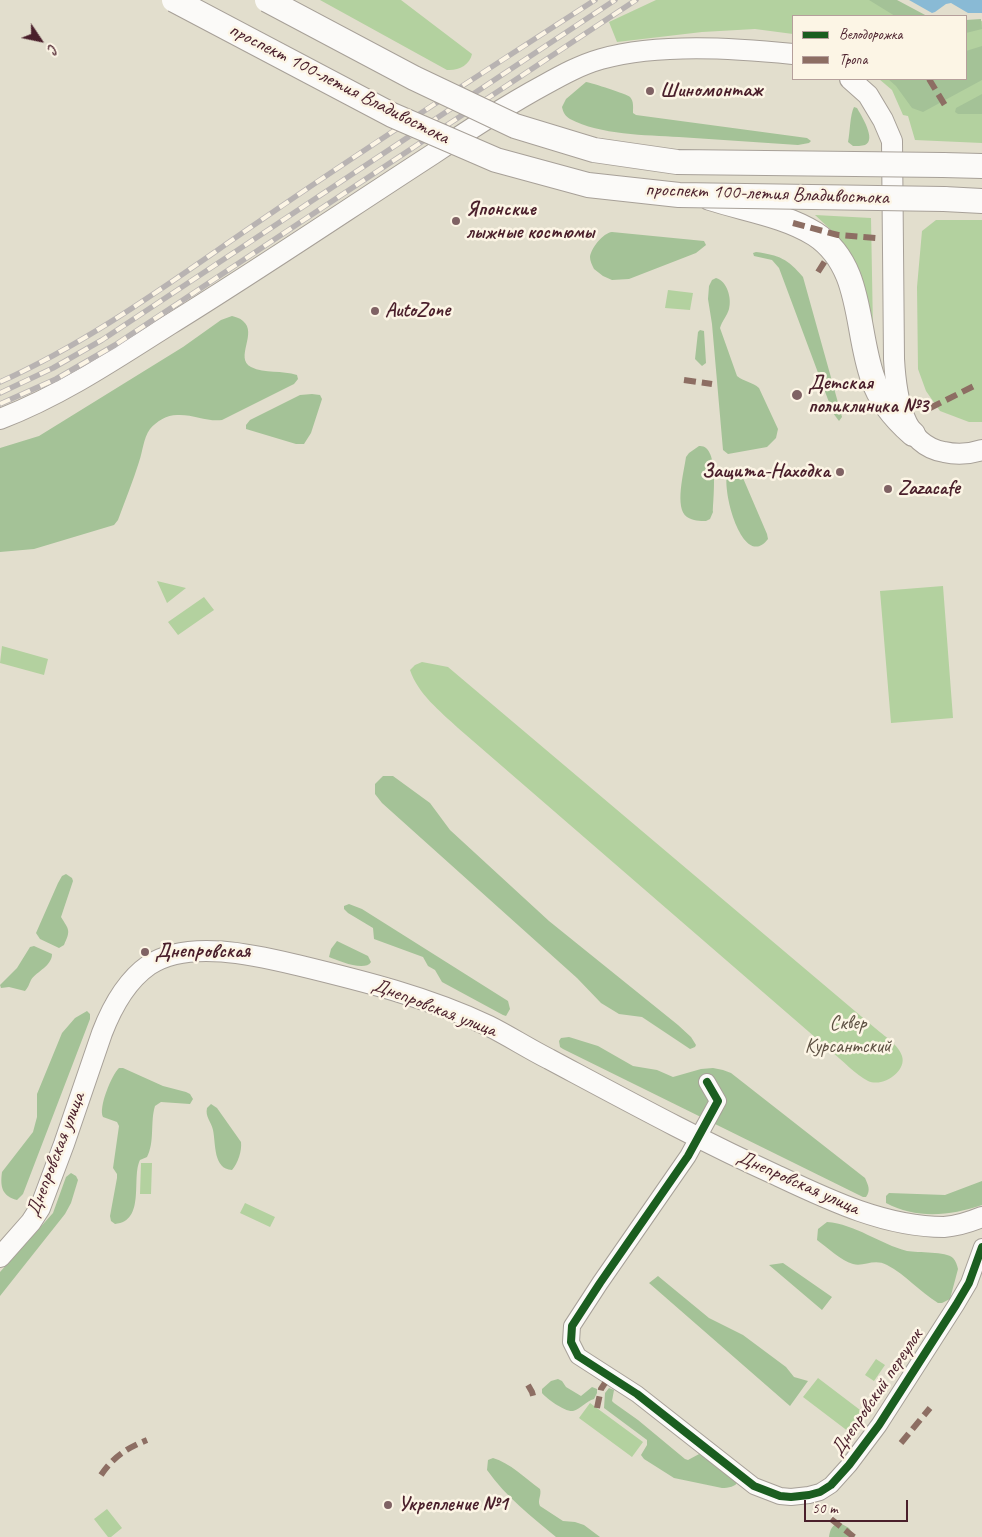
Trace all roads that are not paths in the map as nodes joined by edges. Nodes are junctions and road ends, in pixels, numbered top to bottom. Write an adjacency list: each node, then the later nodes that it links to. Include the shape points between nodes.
1 (174, 0): 6 (highway, проспект 100-летия Владивостока, bridge, via 392,115 496,160 588,185)
2 (267, 0): 5 (highway, проспект 100-летия Владивостока, bridge, via 414,78 515,126 594,150 677,162)
3 (792, 54): 8 (main road, via 716,48 635,52 574,68 500,111 86,377)
4 (851, 80): 9 (main road, via 868,95 892,141 895,382)
5 (982, 166)
6 (704, 196): 7 (highway, проспект 100-летия Владивостока, bridge); 9 (highway, via 786,220 817,235 841,260 853,286 873,380 901,424)
7 (982, 201)
8 (0, 419)
9 (913, 434): 10 (main road, via 938,451 969,454)
10 (982, 450)
11 (707, 1082): 12 (street, Днепровский переулок, via 718,1101)
12 (699, 1138): 13 (main road, Днепровская улица, via 822,1197 868,1214 911,1224 944,1226); 14 (street, Днепровский переулок, via 572,1326 571,1342 578,1356 637,1394 754,1486 769,1493 791,1498 820,1492 850,1465 891,1407 969,1282); 15 (main road, Днепровская улица, via 488,1026 404,992 279,961 228,952 177,954 150,964 135,976 120,997 102,1032 40,1208)
13 (982, 1217)
14 (982, 1247)
15 (0, 1257)

